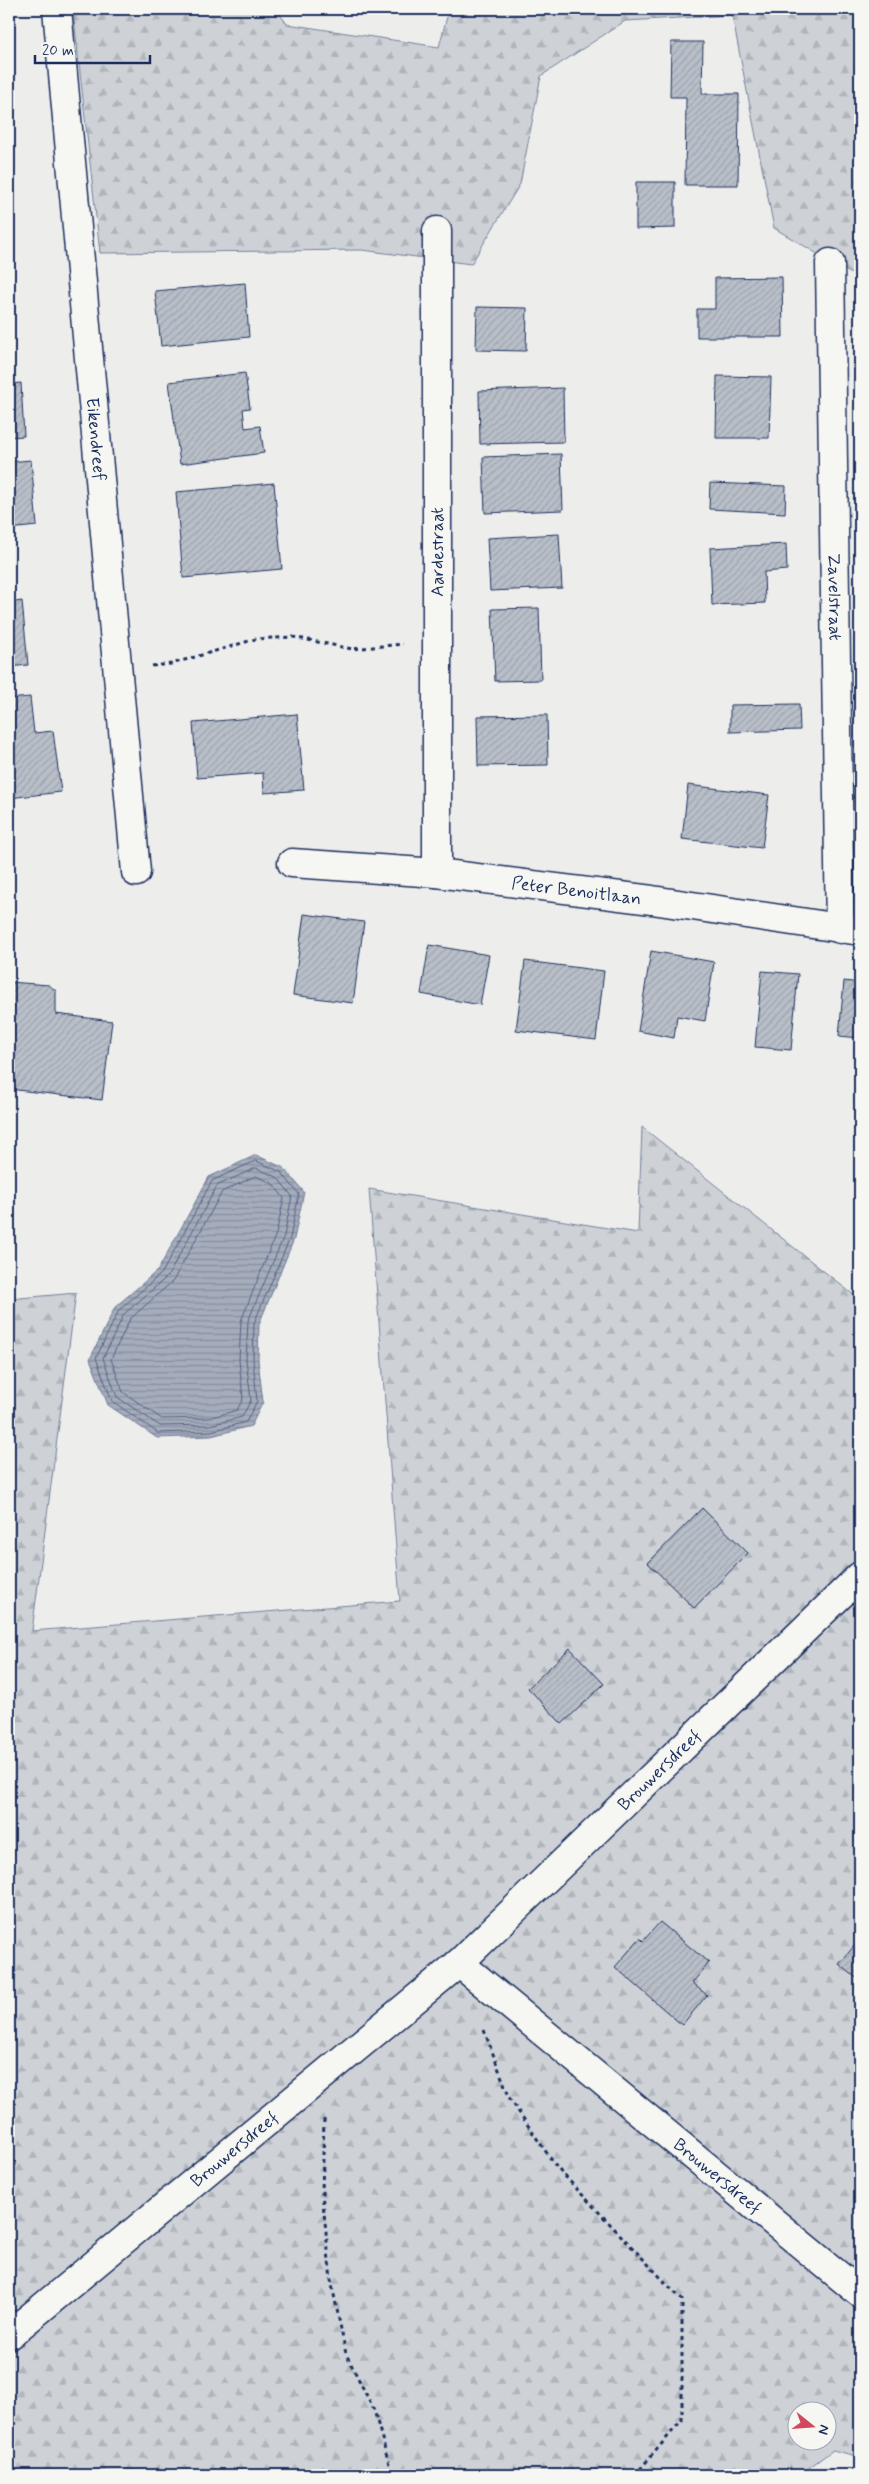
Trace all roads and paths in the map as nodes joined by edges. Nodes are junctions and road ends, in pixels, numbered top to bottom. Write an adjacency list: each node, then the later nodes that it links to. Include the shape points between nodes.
1 (57, 9): 5 (street, Eikendreef)
2 (437, 230): 4 (street, Aardestraat)
3 (830, 263): 9 (street, Zavelstraat)
4 (437, 643): 5 (path, via 352,649 293,637 256,639 171,664); 8 (street, Aardestraat)
5 (116, 671): 7 (street, Eikendreef)
6 (292, 863): 8 (street, Peter Benoitlaan)
7 (136, 872)
8 (437, 873): 9 (street, Peter Benoitlaan, via 652,900)
9 (850, 930)
10 (860, 1576): 11 (street, Brouwersdreef)
11 (459, 1962): 13 (street, Brouwersdreef); 14 (street, Brouwersdreef)
12 (483, 2026): 17 (path, via 510,2100 557,2168 682,2300 682,2420)
13 (326, 2071): 15 (street, Brouwersdreef); 16 (path, via 322,2193 331,2280 346,2354 374,2410)
14 (860, 2293)
15 (9, 2335)
16 (392, 2475)
17 (635, 2475)

